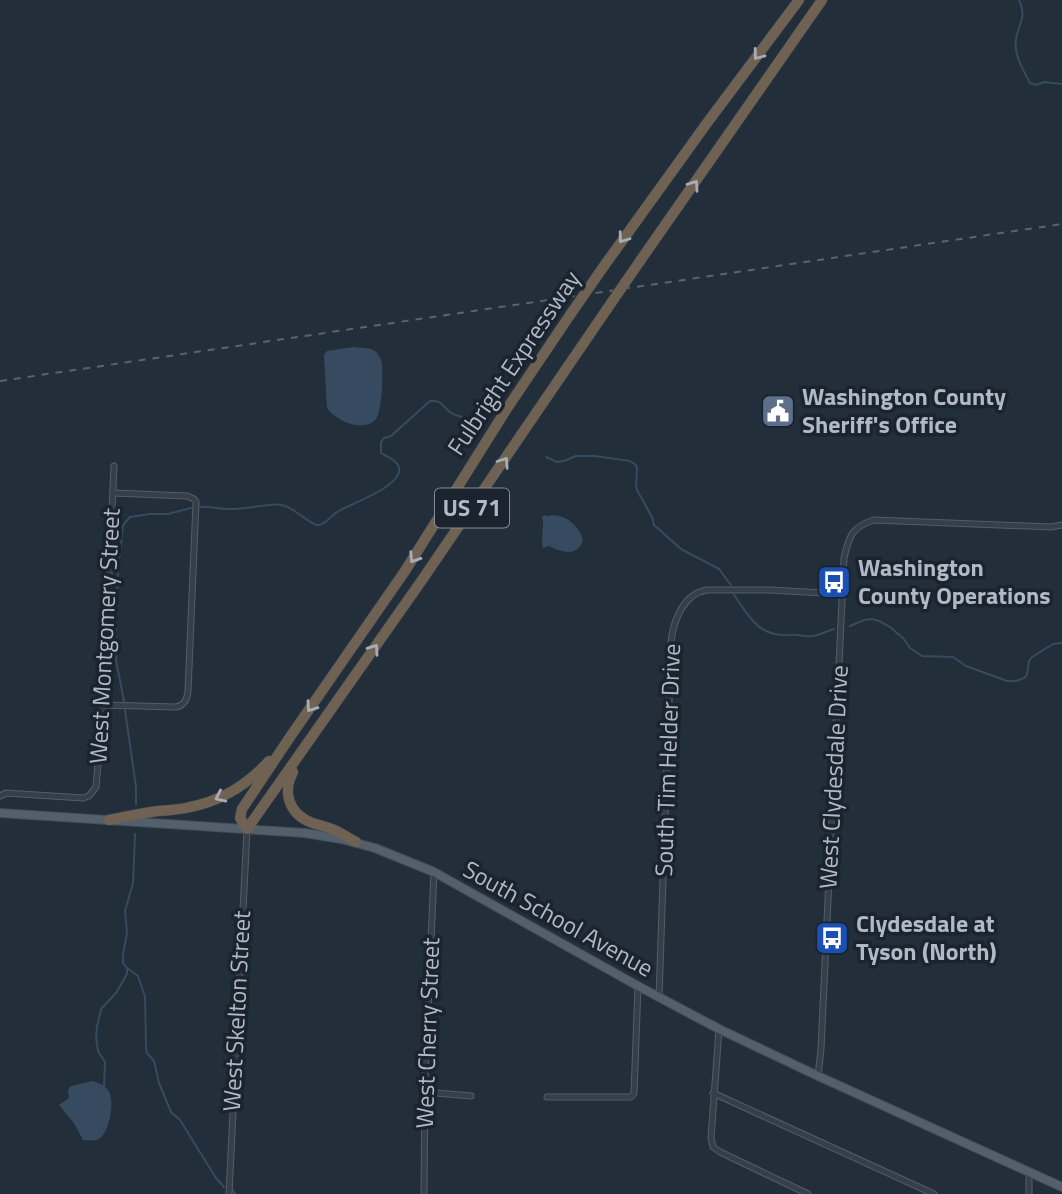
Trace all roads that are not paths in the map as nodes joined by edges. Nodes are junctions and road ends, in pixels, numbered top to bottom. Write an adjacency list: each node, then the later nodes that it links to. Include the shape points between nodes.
1 (799, 0): 9 (highway, Fulbright Expressway / US 71, one-way to 9, bridge, via 570,315 405,571)
2 (821, 0): 8 (highway, Fulbright Expressway / US 71, one-way to 2, bridge)
3 (114, 467): 4 (street, West Montgomery Street)
4 (113, 493): 7 (street, West Montgomery Street); 7 (street, via 194,499 188,691 185,702 176,708)
5 (1062, 524): 6 (street, West Clydesdale Drive, via 874,520 862,524 847,543)
6 (842, 594): 17 (street, South Tim Helder Drive, via 707,590 690,597 678,615 671,641); 19 (street, West Clydesdale Drive)
7 (103, 705): 10 (street, West Montgomery Street, via 96,787 89,796)
8 (335, 705): 13 (highway, US 71); 14 (highway, via 291,775 287,795 303,818)
9 (290, 737): 12 (highway, one-way to 12, via 259,772 218,798); 13 (highway, Fulbright Expressway, via 242,809 240,818)
10 (0, 796)
11 (0, 814): 12 (main road, South School Avenue)
12 (109, 820): 13 (main road, South School Avenue)
13 (247, 829): 14 (main road, South School Avenue); 26 (street, West Skelton Street)
14 (356, 842): 15 (main road, South School Avenue)
15 (434, 872): 16 (main road, South School Avenue); 20 (street, West Cherry Street)
16 (638, 986): 17 (main road, South School Avenue); 23 (street, via 631,1097)
17 (659, 998): 18 (main road, South School Avenue)
18 (719, 1029): 19 (main road, South School Avenue); 21 (street)
19 (818, 1076): 24 (main road, South School Avenue)
20 (425, 1091): 22 (street); 27 (street, West Cherry Street)
21 (713, 1093): 28 (street, via 713,1147); 29 (street)
22 (471, 1096)
23 (547, 1097)
24 (1029, 1171): 25 (main road, South School Avenue); 30 (street)
25 (1062, 1187)
26 (229, 1194)
27 (424, 1194)
28 (808, 1194)
29 (934, 1194)
30 (1029, 1194)

